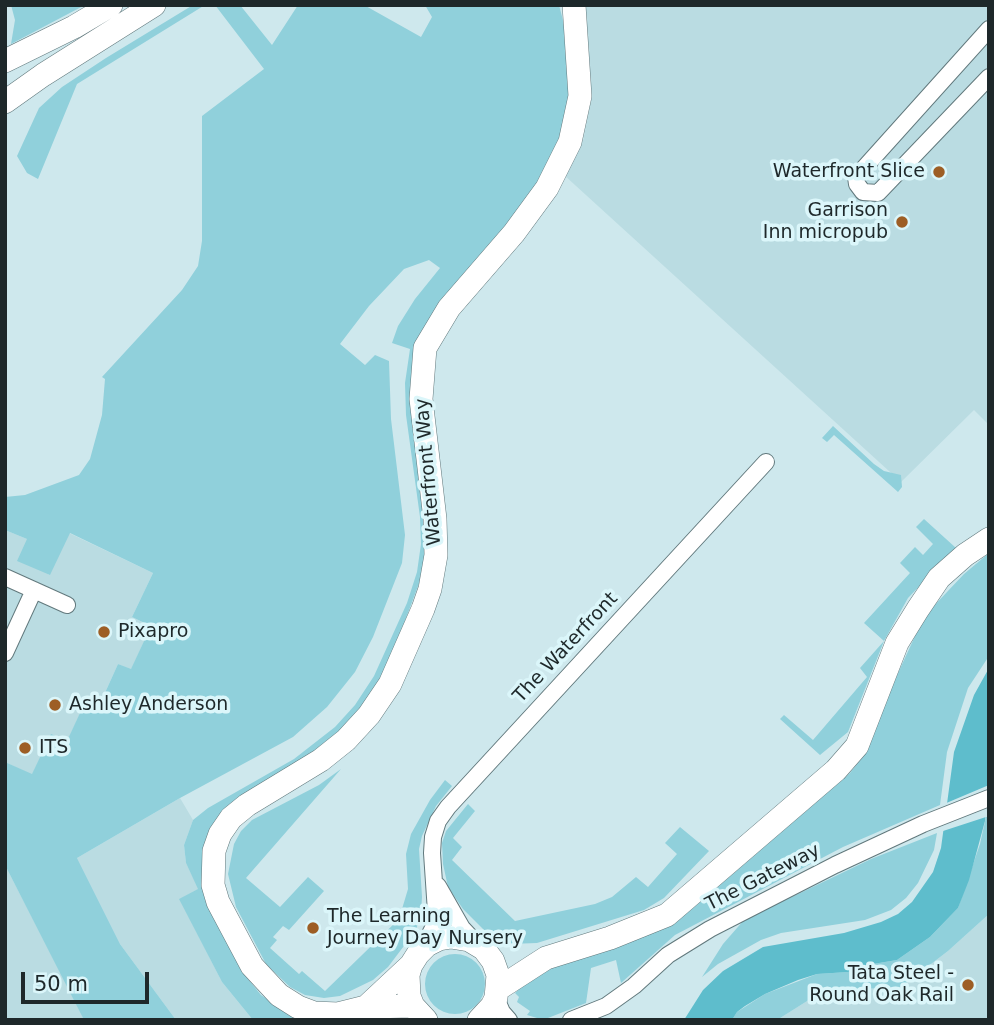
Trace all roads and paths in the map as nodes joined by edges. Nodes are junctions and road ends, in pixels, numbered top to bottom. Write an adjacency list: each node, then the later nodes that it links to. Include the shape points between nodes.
1 (111, 5): 5 (street)
2 (154, 5): 7 (street)
3 (574, 5): 20 (street, Waterfront Way, via 580,96 570,142 547,188 449,308 425,348 421,399 436,555 423,609 390,684 369,715 321,760 231,818 214,851 218,902 265,983 314,1013 338,1014)
4 (989, 29): 6 (street, via 856,177 863,192 878,193)
5 (5, 61)
6 (989, 77)
7 (5, 102)
8 (766, 462): 15 (street, The Waterfront, via 448,807 433,836)
9 (989, 539): 18 (street, via 939,578 918,609 897,643 857,747 836,770 667,915)
10 (5, 577): 11 (street)
11 (34, 590): 12 (street); 13 (street)
12 (67, 605)
13 (5, 653)
14 (989, 798): 24 (street, The Gateway, via 835,865 710,929 606,1006)
15 (434, 878): 16 (street, The Waterfront, via 462,928); 17 (street, The Waterfront, via 435,920)
16 (481, 946): 17 (street, via 451,937 439,939); 18 (street, via 511,957); 19 (street, via 498,975)
17 (416, 958): 20 (street); 21 (street, Waterfront Way, via 407,986)
18 (546, 958): 19 (street)
19 (497, 994): 22 (street); 23 (street)
20 (366, 1007): 21 (street, Waterfront Way)
21 (420, 1013)
22 (481, 1019)
23 (509, 1020)
24 (571, 1020)

